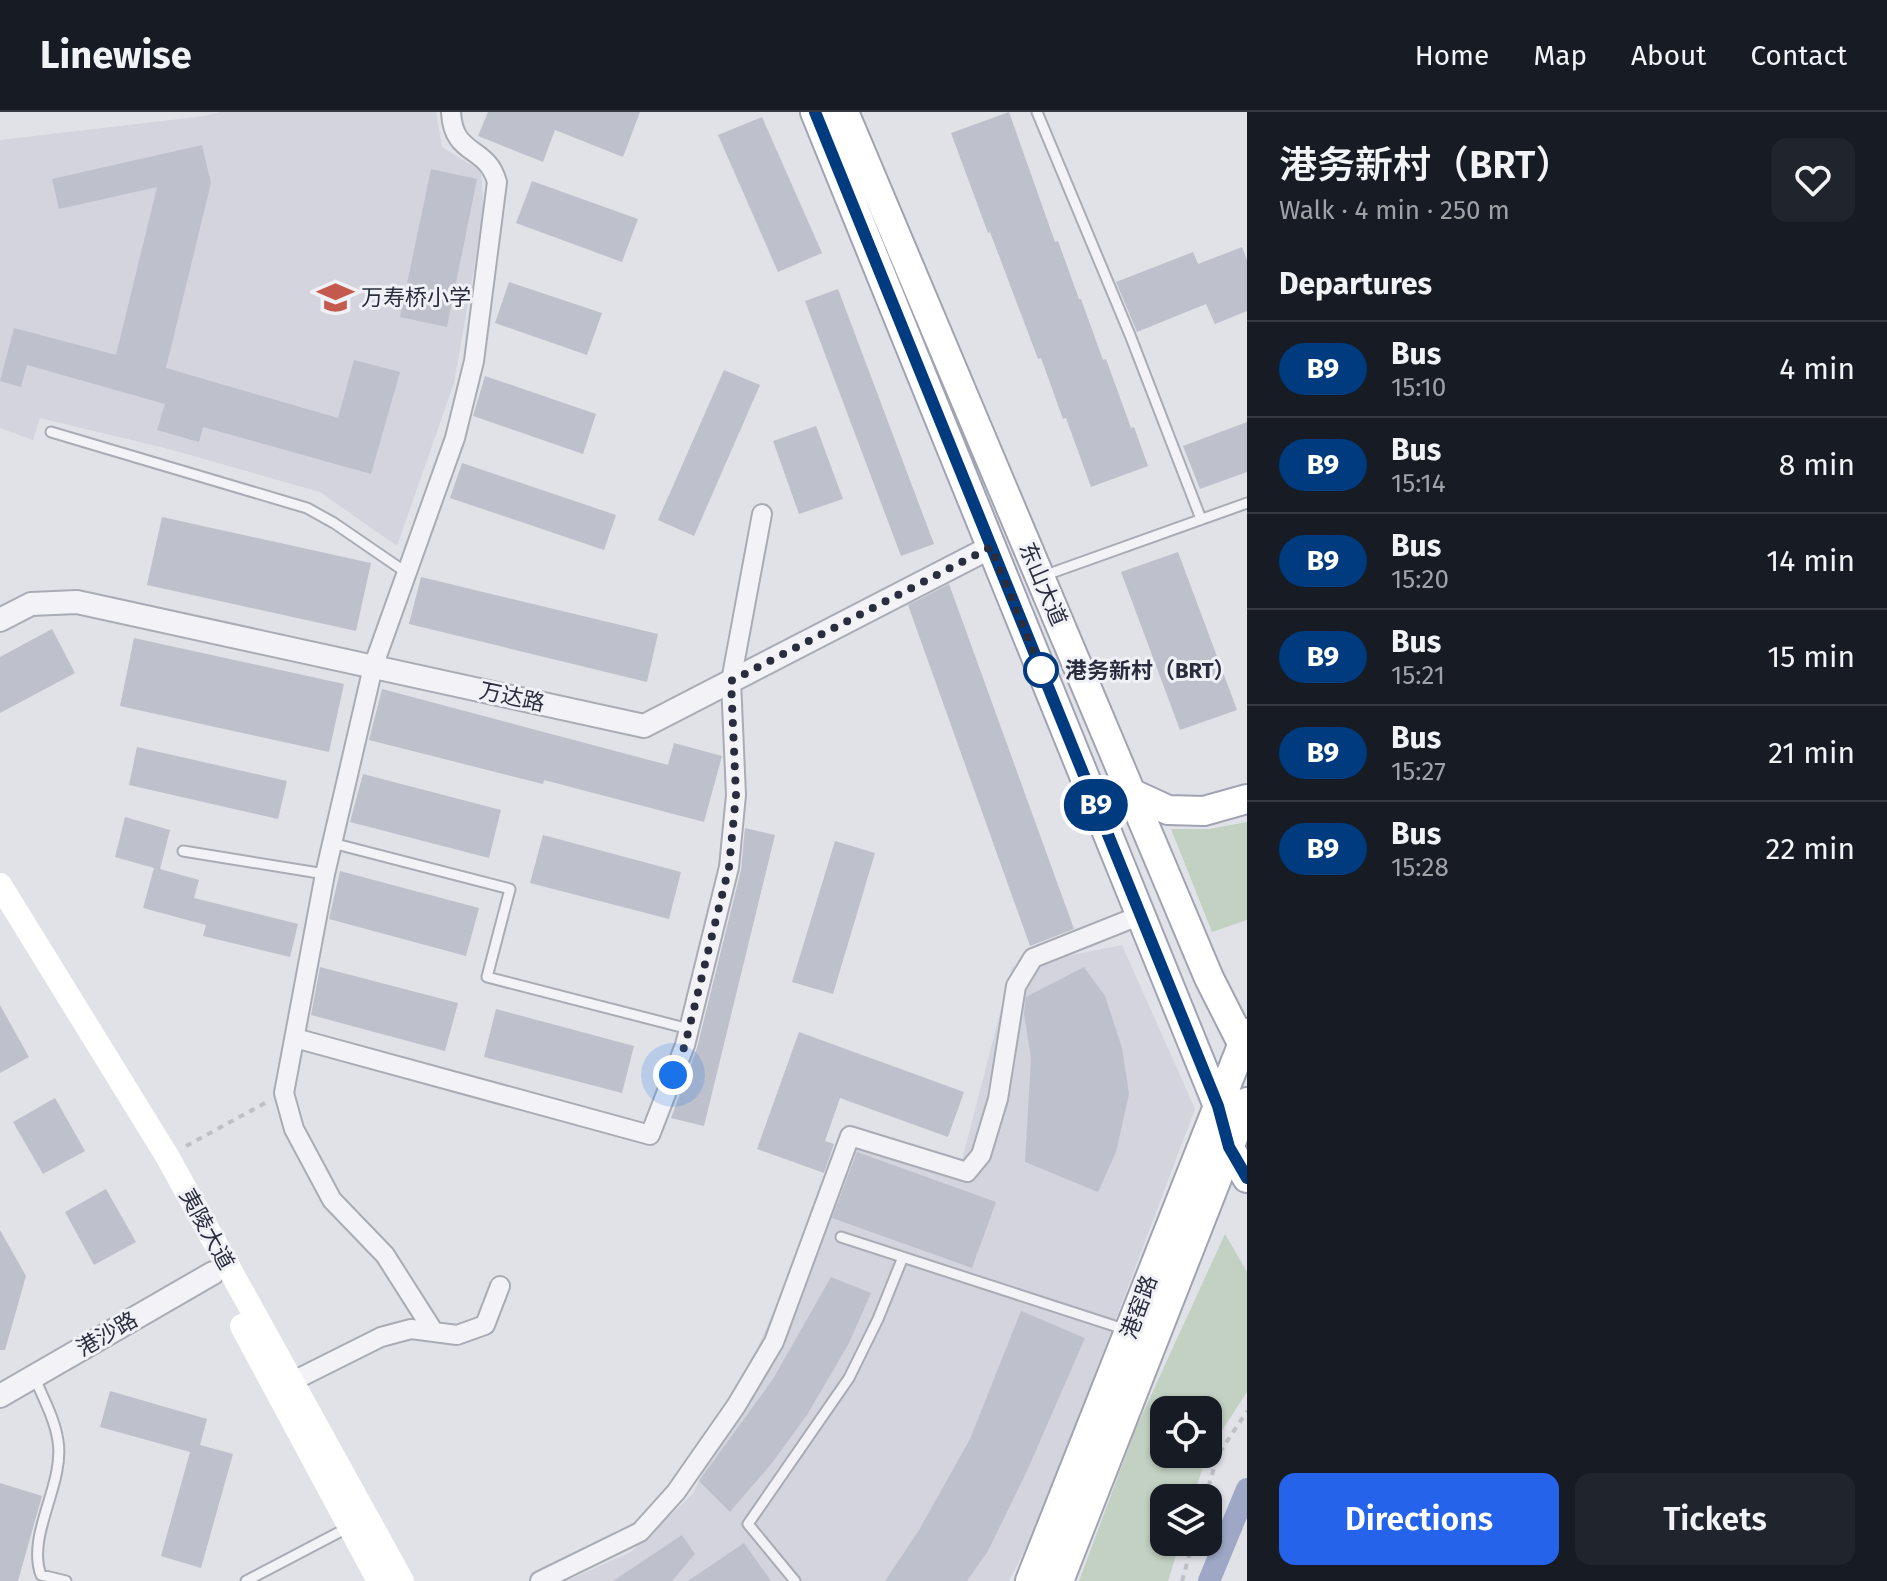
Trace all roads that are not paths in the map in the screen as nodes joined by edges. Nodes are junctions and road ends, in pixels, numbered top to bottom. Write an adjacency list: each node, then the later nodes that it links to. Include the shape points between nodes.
1 (451, 112): 10 (street, via 459,142 492,165 497,182 474,361 455,438)
2 (815, 112): 9 (main road, 东山大道)
3 (844, 112): 11 (main road, 东山大道)
4 (1037, 112): 8 (lane)
5 (51, 432): 10 (lane, via 307,508)
6 (1247, 503): 8 (lane)
7 (762, 514): 14 (street)
8 (1201, 519): 11 (lane)
9 (991, 547): 14 (street, 万达路); 22 (main road, 东山大道)
10 (407, 573): 13 (street)
11 (1040, 578): 15 (main road, 东山大道)
12 (0, 620): 13 (street, 万达路, via 31,604 77,602)
13 (373, 667): 14 (street, 万达路, via 644,726); 17 (street)
14 (731, 681): 23 (street, via 736,795 729,867)
15 (1131, 793): 16 (main road, via 1168,810 1204,811); 25 (main road, 东山大道, via 1209,978)
16 (1247, 799)
17 (332, 843): 19 (street); 23 (lane, via 510,889 487,977)
18 (183, 851): 19 (lane)
19 (325, 874): 24 (street)
20 (0, 885): 37 (main road, 夷陵大道, via 167,1156)
21 (0, 914): 32 (main road, 夷陵大道, via 173,1197)
22 (1141, 915): 27 (main road, 东山大道); 44 (street, via 1033,958 1016,986 998,1099 981,1155 967,1172 850,1136 774,1342 736,1406 676,1492 640,1532)
23 (689, 1029): 24 (street, via 650,1135)
24 (295, 1038): 35 (street, via 284,1093 294,1129 332,1200 385,1255)
25 (1245, 1044): 27 (main road, 港窑路)
26 (1247, 1102): 28 (main road, 港窑路)
27 (1218, 1106): 28 (main road, 东山大道); 34 (main road, 港窑路)
28 (1229, 1147): 29 (main road, 东山大道); 47 (main road, 港窑路)
29 (1247, 1178)
30 (841, 1237): 31 (lane)
31 (903, 1257): 34 (lane); 45 (lane, via 849,1378 748,1524)
32 (213, 1273): 36 (street, 港沙路); 39 (main road, 夷陵大道)
33 (500, 1286): 35 (street, via 485,1325 457,1335)
34 (1131, 1331): 46 (main road, 港窑路)
35 (434, 1332): 37 (street, via 411,1329 381,1337)
36 (34, 1376): 38 (street, 港沙路); 40 (lane, via 58,1441 57,1468 35,1560 41,1575)
37 (291, 1382): 43 (main road, 夷陵大道)
38 (0, 1396)
39 (350, 1527): 41 (lane); 42 (main road, 夷陵大道)
40 (66, 1581)
41 (246, 1581)
42 (379, 1581)
43 (402, 1581)
44 (540, 1581)
45 (795, 1581)
46 (1030, 1581)
47 (1059, 1581)

